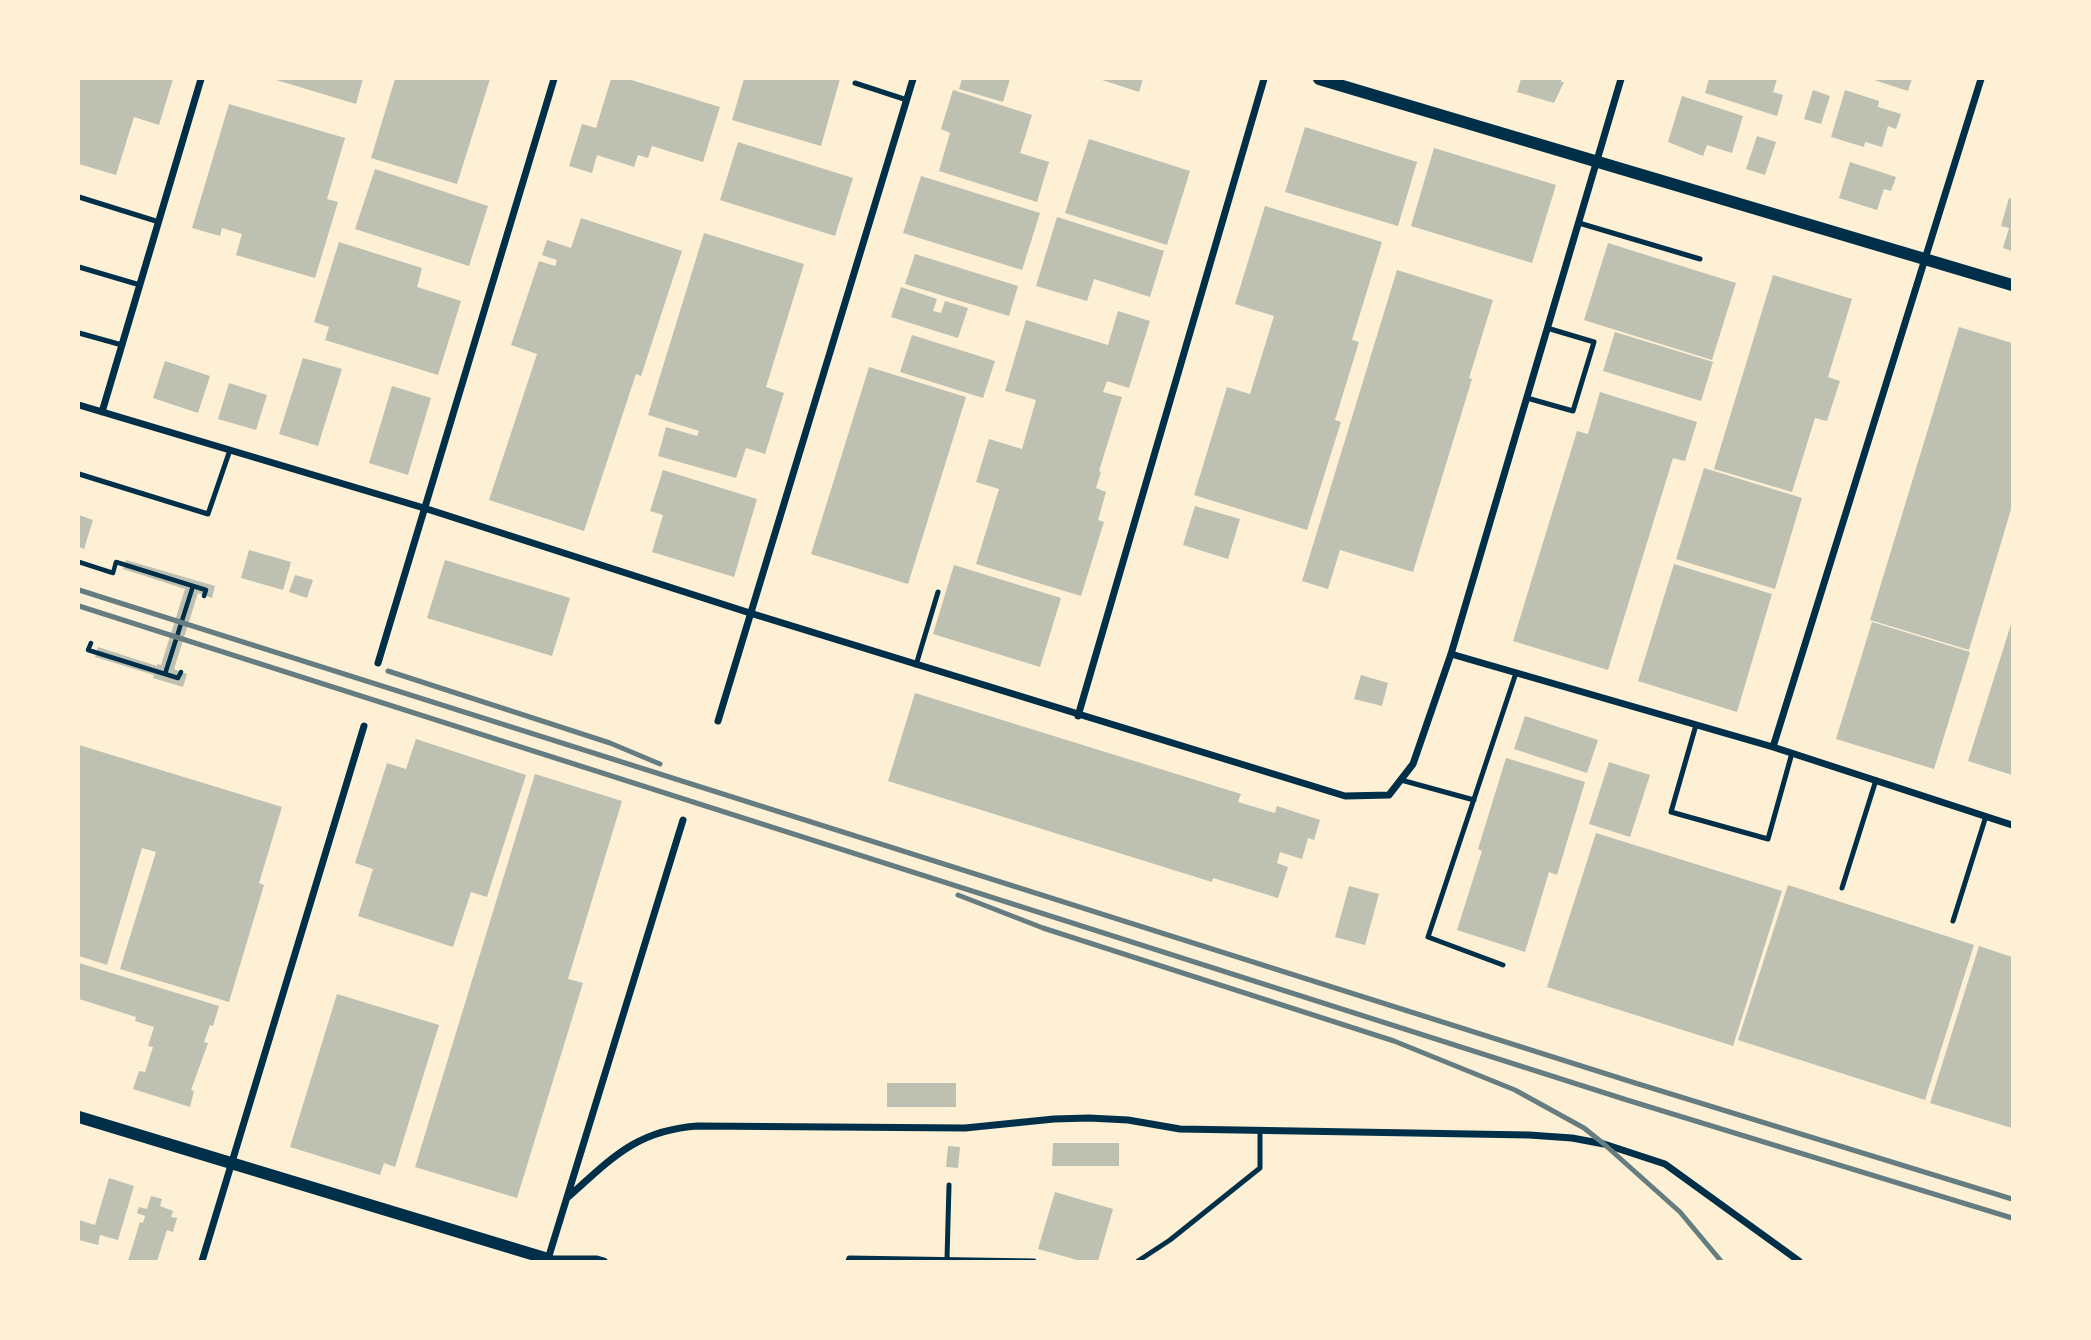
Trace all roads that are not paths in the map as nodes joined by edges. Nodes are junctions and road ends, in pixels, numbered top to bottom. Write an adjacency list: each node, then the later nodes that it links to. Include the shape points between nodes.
1 (201, 79): 12 (street)
2 (554, 79): 27 (street)
3 (913, 79): 9 (street)
4 (1264, 79): 34 (street)
5 (1319, 79): 10 (street)
6 (1621, 79): 10 (street)
7 (1981, 79): 15 (street)
8 (855, 83): 9 (lane)
9 (907, 100): 29 (street)
10 (1596, 162): 13 (street); 15 (street)
11 (79, 197): 12 (lane)
12 (159, 222): 17 (street)
13 (1578, 223): 14 (lane); 19 (street)
14 (1700, 259)
15 (1925, 259): 18 (street); 38 (street)
16 (79, 267): 17 (lane)
17 (140, 285): 21 (street)
18 (2012, 285)
19 (1547, 328): 22 (street); 22 (lane, via 1594,342 1573,411)
20 (79, 333): 21 (lane)
21 (122, 345): 24 (street)
22 (1527, 398): 30 (street)
23 (79, 405): 24 (street)
24 (102, 412): 25 (street)
25 (230, 450): 26 (lane, via 208,514); 27 (street)
26 (79, 474)
27 (424, 508): 29 (street); 31 (street)
28 (938, 592): 32 (lane)
29 (750, 613): 32 (street); 35 (street)
30 (1451, 654): 33 (street); 40 (street, via 1413,764)
31 (378, 663)
32 (916, 665): 34 (street)
33 (1516, 673): 36 (street); 42 (lane)
34 (1078, 716): 40 (street, via 1345,796 1389,795)
35 (718, 721)
36 (1696, 725): 38 (street); 39 (lane, via 1671,812 1768,839)
37 (364, 726): 51 (street)
38 (1773, 747): 39 (street)
39 (1792, 753): 41 (street)
40 (1401, 780): 42 (lane)
41 (1876, 780): 43 (street); 46 (lane)
42 (1474, 800): 48 (lane, via 1428,937)
43 (1986, 816): 45 (street); 47 (lane)
44 (683, 820): 53 (street)
45 (2012, 825)
46 (1842, 888)
47 (1953, 921)
48 (1503, 965)
49 (79, 1117): 51 (street)
50 (1260, 1130): 53 (street, via 1180,1129 1090,1118 965,1128 684,1127 657,1132 631,1145); 60 (lane, via 1260,1168); 61 (street, via 1529,1135 1604,1144 1674,1169)
51 (232, 1163): 55 (street); 56 (street)
52 (949, 1185): 54 (lane)
53 (567, 1198): 55 (street)
54 (947, 1259): 58 (lane); 59 (lane)
55 (550, 1260): 57 (street)
56 (202, 1261)
57 (604, 1261)
58 (848, 1261)
59 (1034, 1261)
60 (1138, 1261)
61 (1799, 1261)

